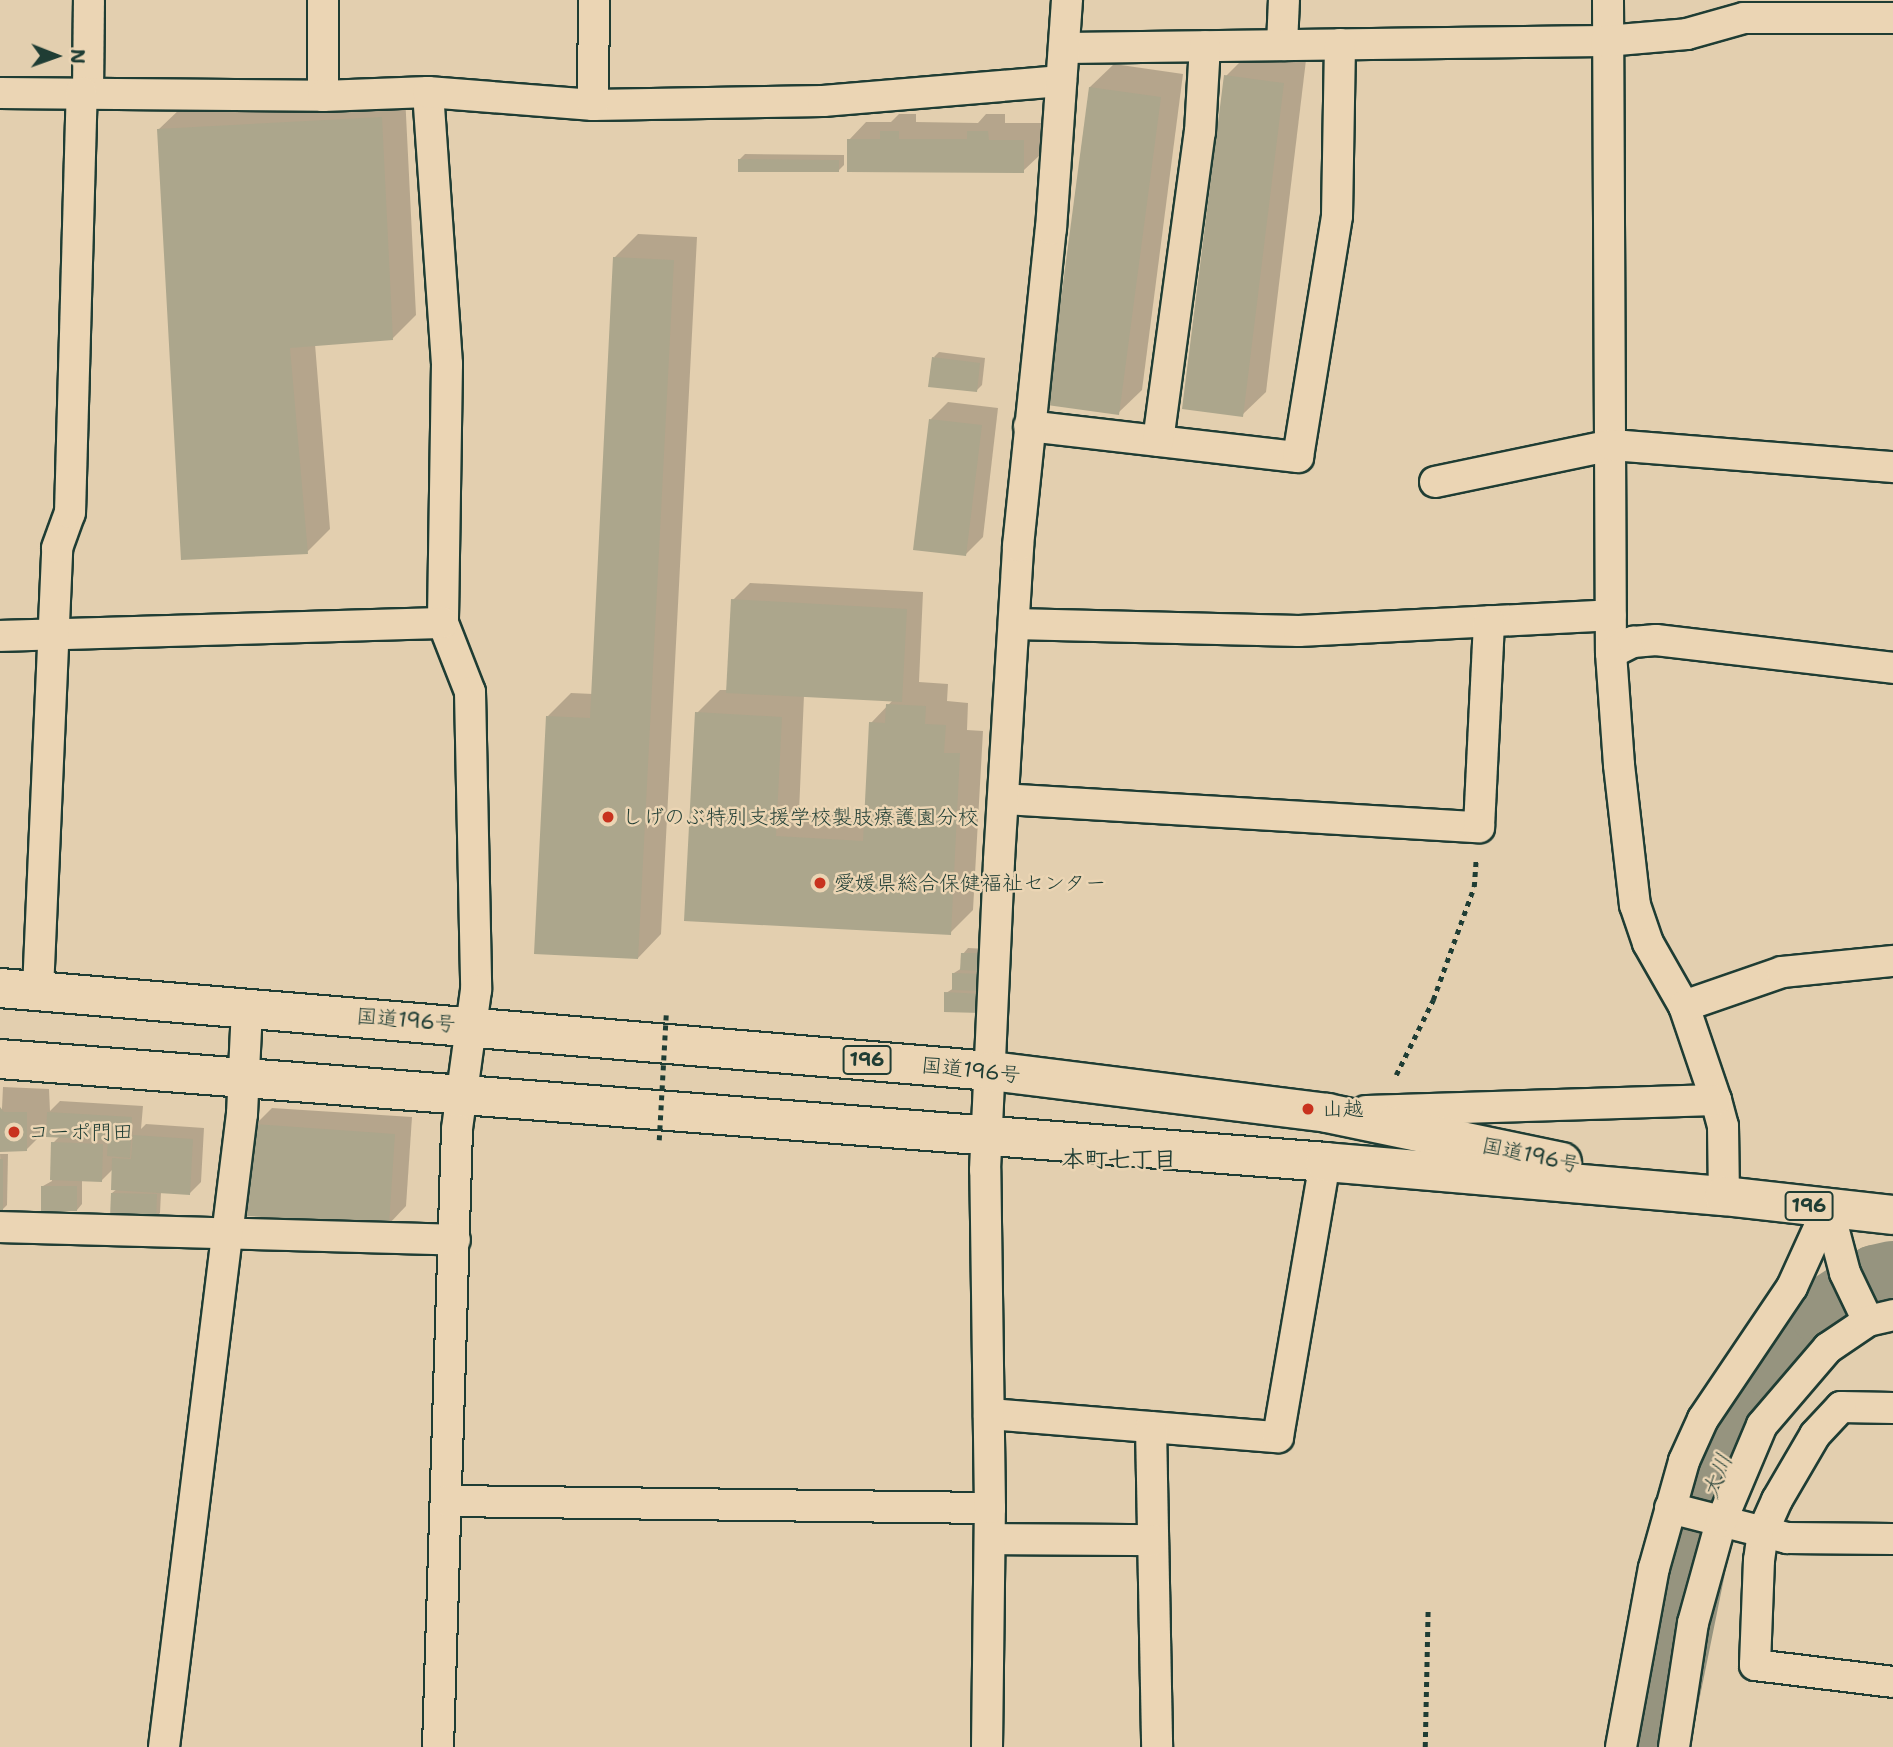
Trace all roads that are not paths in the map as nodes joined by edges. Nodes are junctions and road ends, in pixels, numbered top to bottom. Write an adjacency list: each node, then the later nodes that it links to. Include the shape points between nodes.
1 (89, 0): 14 (street)
2 (323, 0): 17 (street)
3 (594, 0): 18 (street)
4 (1066, 0): 12 (street)
5 (1284, 0): 10 (street)
6 (1608, 0): 8 (street)
7 (1881, 12): 8 (street, via 1744,18 1687,34)
8 (1606, 41): 9 (street); 21 (street)
9 (1340, 44): 10 (street); 20 (street, via 1337,216 1298,457)
10 (1282, 45): 11 (street)
11 (1205, 46): 12 (street); 20 (street, via 1200,132)
12 (1066, 48): 13 (street)
13 (1061, 81): 18 (street, via 823,101); 19 (street)
14 (85, 92): 16 (street); 17 (street); 28 (street, via 69,513 57,548)
15 (428, 92): 17 (street); 18 (street); 26 (street, via 447,365)
16 (0, 93)
17 (323, 96)
18 (593, 105)
19 (1029, 426): 20 (street); 27 (street)
20 (1158, 441)
21 (1612, 445): 22 (street); 23 (street); 24 (street)
22 (1893, 467)
23 (1435, 482)
24 (1611, 615): 25 (street); 30 (street)
25 (1489, 621): 27 (street, via 1299,631); 32 (street, via 1479,827)
26 (443, 623): 28 (street); 38 (street, via 470,692 476,990)
27 (1014, 624): 32 (street)
28 (54, 633): 29 (street); 35 (street)
29 (0, 636)
30 (1611, 653): 31 (street, via 1633,642 1656,640); 36 (street, via 1634,905 1648,943)
31 (1893, 668)
32 (1003, 799): 40 (street)
33 (1893, 961): 36 (street, via 1782,972)
34 (0, 988): 35 (highway, 国道196号 / 196)
35 (38, 990): 37 (highway, 国道196号 / 196)
36 (1685, 1006): 43 (street)
37 (247, 1007): 38 (highway, 国道196号 / 196); 41 (street)
38 (471, 1026): 40 (highway, 国道196号 / 196); 42 (street)
39 (0, 1059): 41 (highway, 国道196号 / 196)
40 (991, 1071): 44 (highway, 国道196号 / 196); 45 (street)
41 (244, 1077): 42 (highway, 国道196号 / 196); 51 (street)
42 (464, 1093): 45 (highway, 国道196号 / 196); 52 (street, via 457,1129)
43 (1716, 1100): 44 (street); 47 (street, via 1723,1126)
44 (1327, 1113): 47 (highway, 国道196号 / 196)
45 (987, 1135): 46 (highway, 国道196号 / 196); 55 (street)
46 (1325, 1163): 47 (highway, 国道196号 / 196); 56 (street, via 1278,1437)
47 (1724, 1196): 48 (highway, 国道196号 / 196)
48 (1828, 1208): 49 (highway, 国道196号 / 196); 53 (street, via 1845,1273); 59 (street, via 1792,1287 1703,1419)
49 (1893, 1215)
50 (0, 1227): 51 (street)
51 (228, 1230): 52 (street); 66 (street)
52 (455, 1240): 57 (street)
53 (1874, 1314): 60 (street, via 1828,1348 1779,1400)
54 (1893, 1408): 61 (street, via 1841,1407 1815,1435)
55 (989, 1414): 56 (street); 58 (street)
56 (1151, 1427): 64 (street)
57 (447, 1501): 58 (street); 67 (street)
58 (990, 1508): 62 (street)
59 (1677, 1510): 60 (street); 70 (street, via 1654,1568)
60 (1717, 1521): 61 (street); 71 (street, via 1693,1623)
61 (1763, 1532): 63 (street, via 1787,1538); 65 (street, via 1755,1665)
62 (990, 1539): 64 (street); 68 (street)
63 (1893, 1539)
64 (1153, 1540): 69 (street)
65 (1893, 1682)
66 (164, 1747)
67 (438, 1747)
68 (987, 1747)
69 (1157, 1747)
70 (1622, 1747)
71 (1674, 1747)

